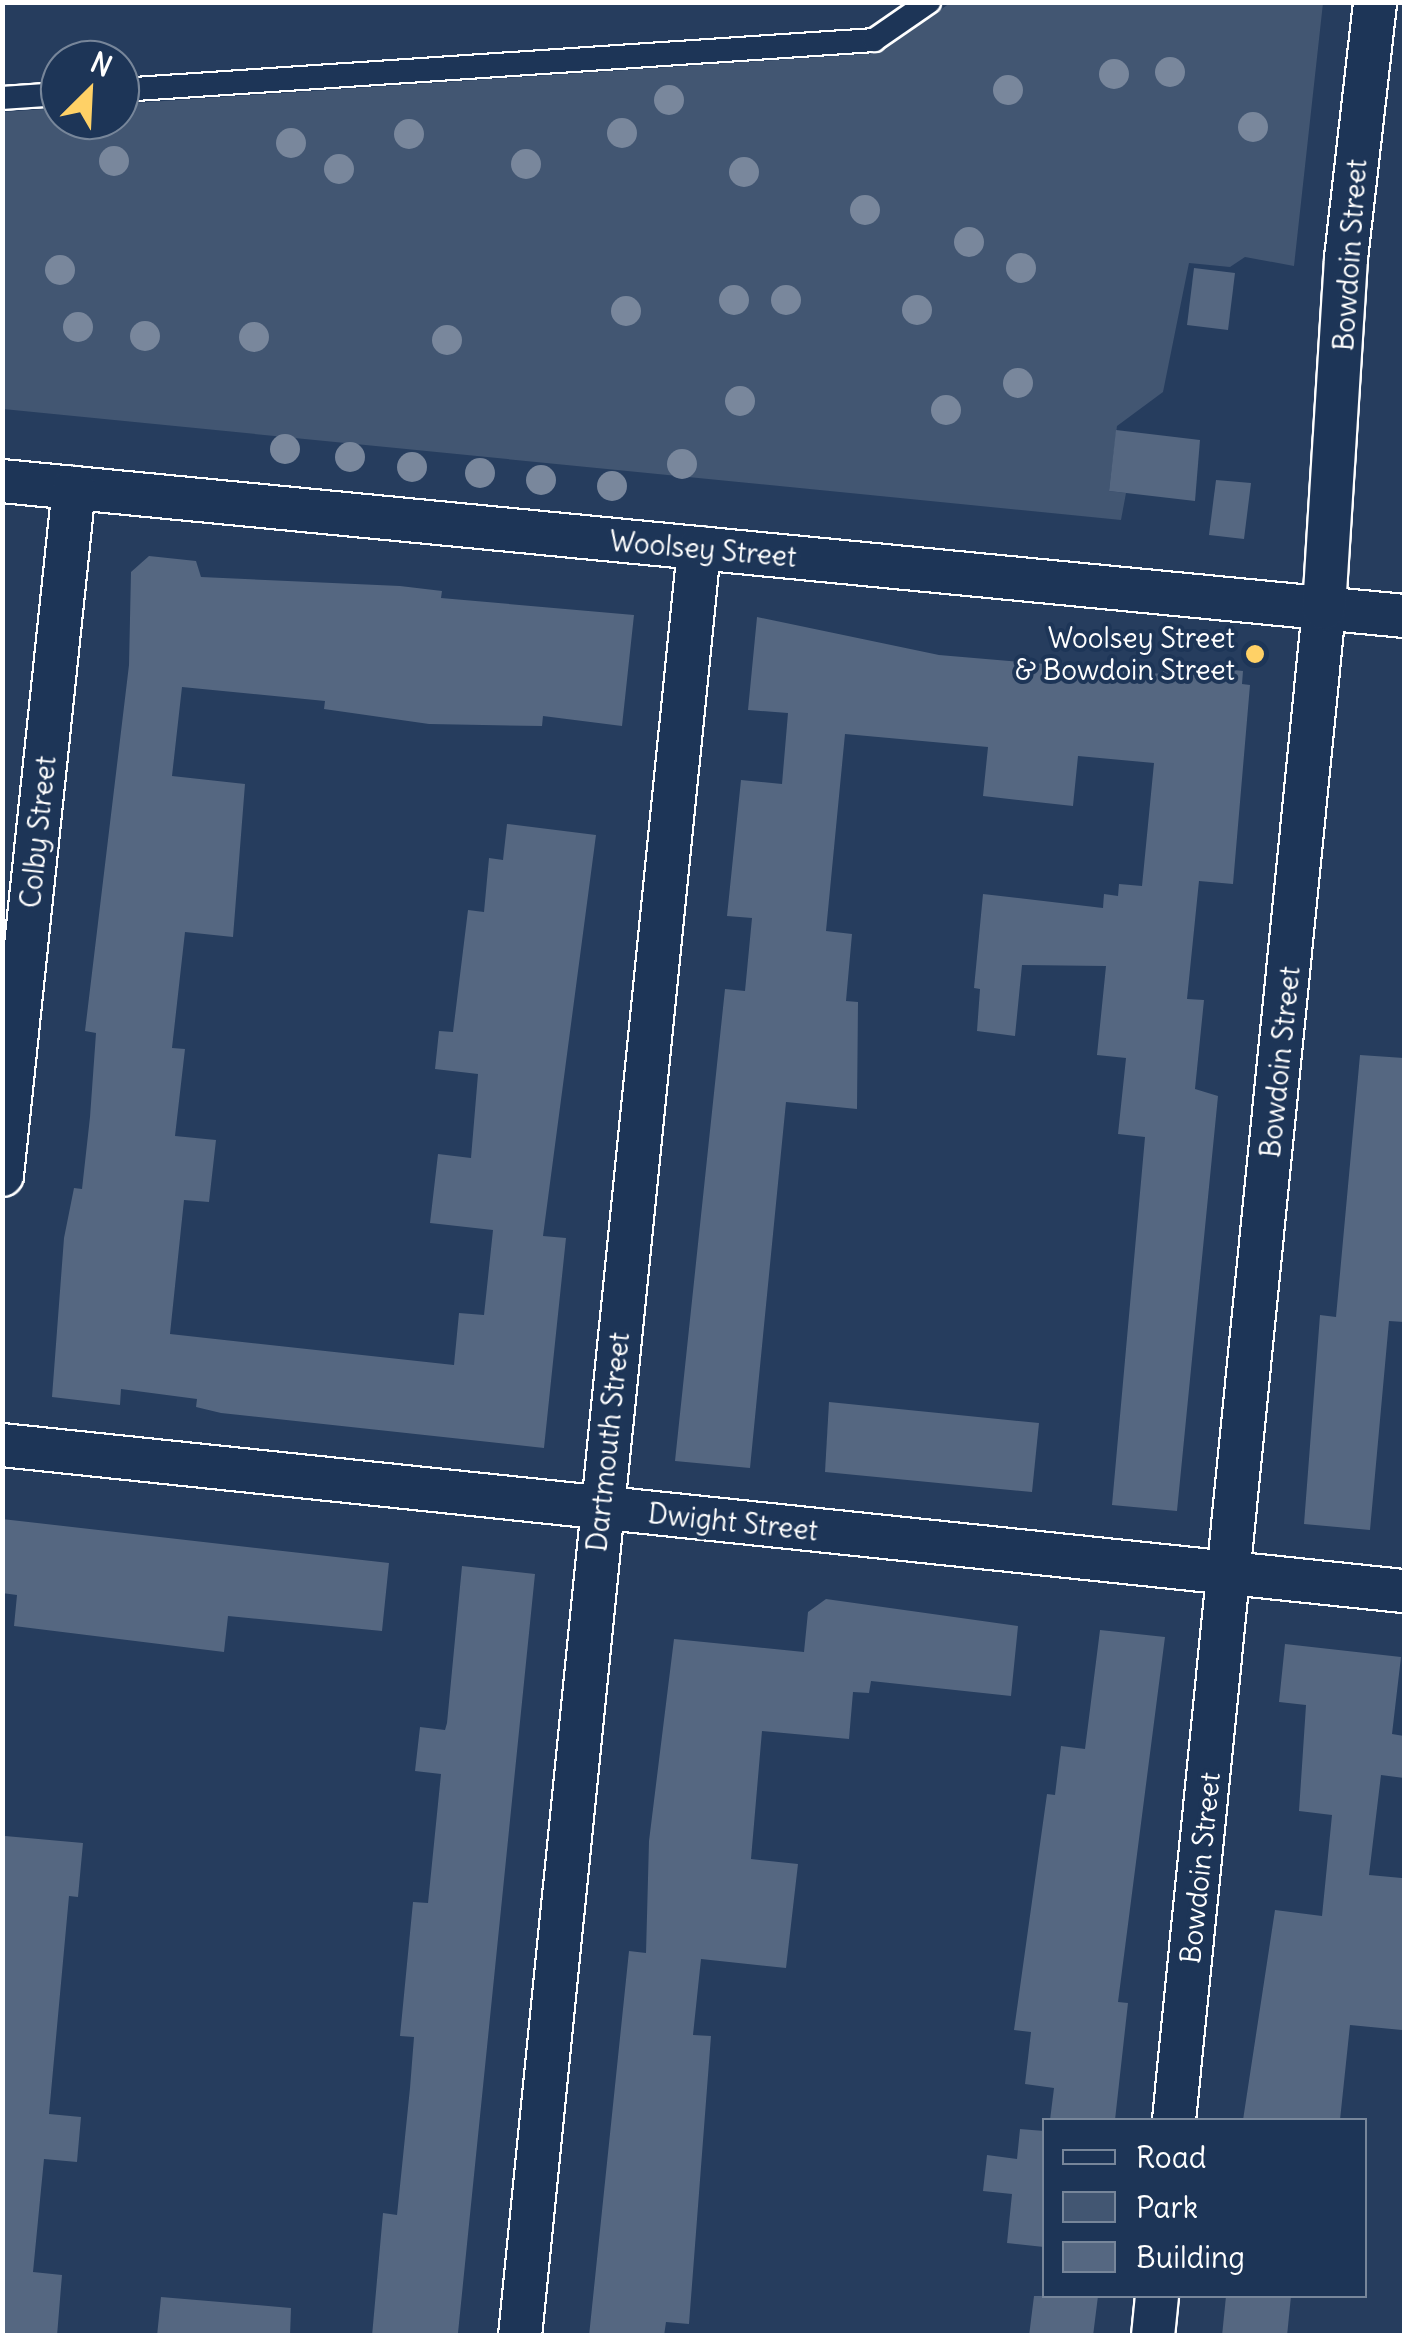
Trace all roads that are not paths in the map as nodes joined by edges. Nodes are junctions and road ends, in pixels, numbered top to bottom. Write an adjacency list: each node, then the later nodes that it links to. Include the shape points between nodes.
1 (930, 2): 3 (lane, via 874,40)
2 (1374, 2): 9 (street, Bowdoin Street, via 1346,258)
3 (140, 89)
4 (40, 95): 5 (lane)
5 (2, 98)
6 (2, 481): 7 (street, Woolsey Street)
7 (74, 488): 8 (street, Woolsey Street); 11 (street, Colby Street)
8 (698, 548): 9 (street, Woolsey Street); 13 (street, Dartmouth Street)
9 (1324, 608): 10 (street, Woolsey Street); 14 (street, Bowdoin Street)
10 (1404, 616)
11 (2, 1175)
12 (2, 1445): 13 (street, Dwight Street)
13 (601, 1508): 14 (street, Dwight Street); 18 (street, Dartmouth Street)
14 (1230, 1574): 15 (street, Dwight Street); 16 (street, Bowdoin Street)
15 (1404, 1591)
16 (1174, 2118)
17 (1157, 2298): 19 (street)
18 (520, 2336)
19 (1153, 2336)

